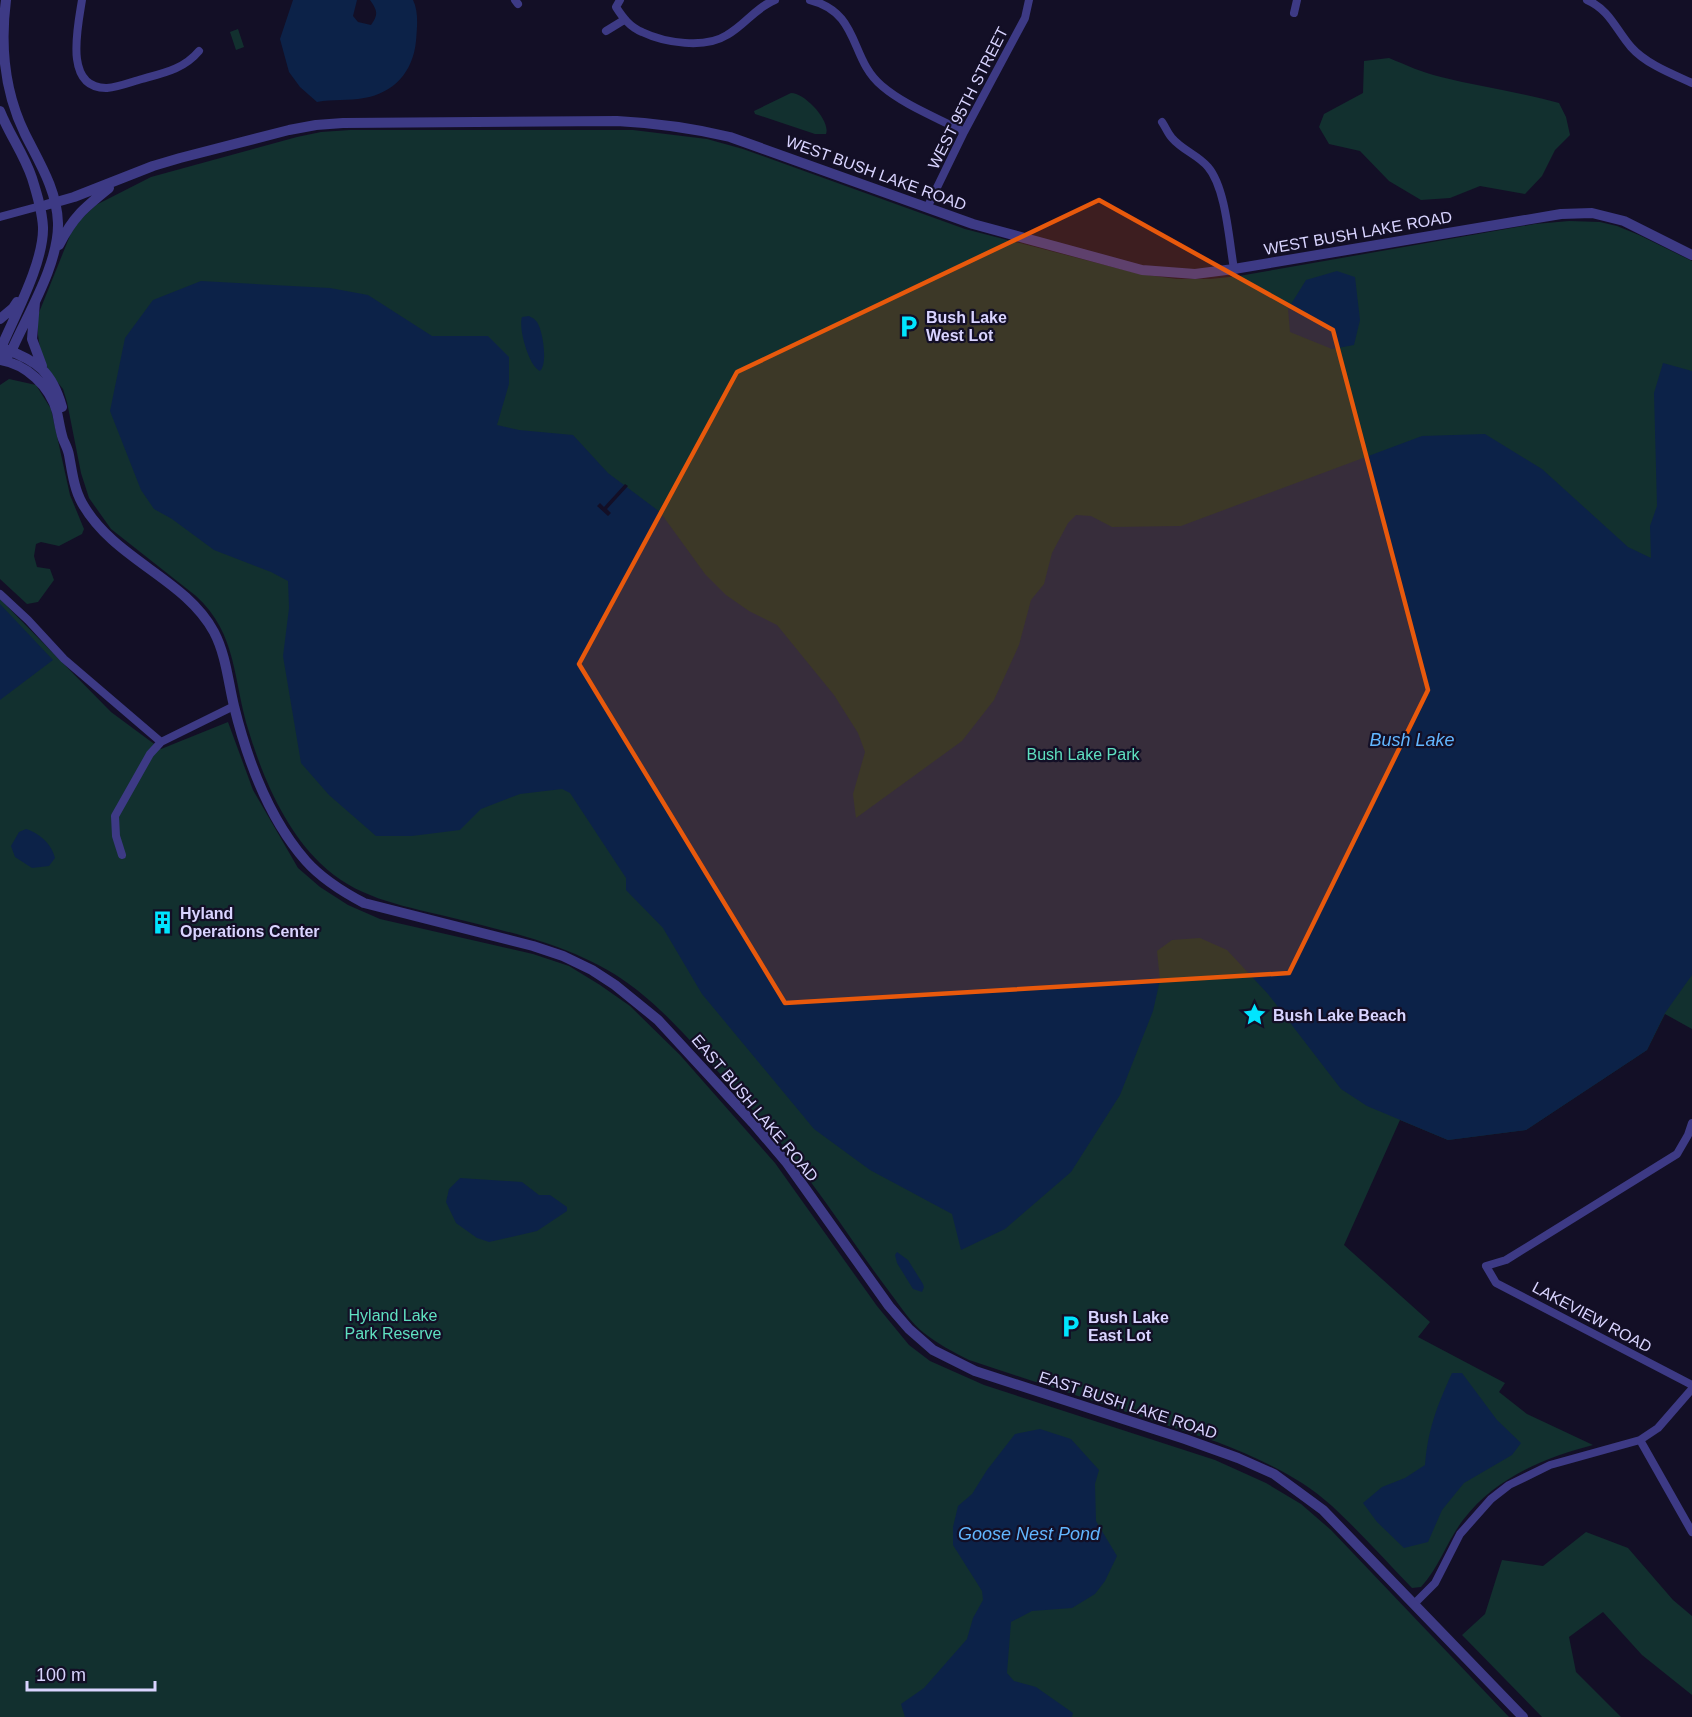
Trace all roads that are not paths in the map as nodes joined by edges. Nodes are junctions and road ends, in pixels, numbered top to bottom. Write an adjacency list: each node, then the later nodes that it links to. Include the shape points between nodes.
1 (6, 0): 18 (street, via 2,36 7,86 24,133 44,171)
2 (82, 0): 12 (street, via 77,64 80,73 95,86 114,87 172,70 183,66)
3 (775, 0): 10 (street, via 756,10 731,33 712,42 660,38 641,32)
4 (810, 0): 16 (street, via 831,9 843,20 863,63 881,86)
5 (1029, 0): 16 (street, WEST 95TH STREET, via 1024,18)
6 (1297, 0): 9 (street)
7 (1587, 0): 13 (street, via 1607,13 1639,55)
8 (618, 4): 10 (street)
9 (1294, 14)
10 (624, 20): 11 (street)
11 (606, 31)
12 (199, 51)
13 (1692, 83)
14 (0, 111): 18 (street)
15 (1162, 122): 23 (street, via 1173,140 1199,158 1217,182)
16 (964, 132): 19 (street, WEST 95TH STREET)
17 (119, 180): 18 (street, WEST BUSH LAKE ROAD); 19 (street, WEST BUSH LAKE ROAD, via 180,158 316,125 617,121 655,123 730,137); 22 (street, via 81,210)
18 (47, 204): 20 (street); 22 (street, via 58,222); 24 (street, via 40,251)
19 (927, 208): 23 (street, WEST BUSH LAKE ROAD, via 1142,270 1195,274)
20 (0, 217)
21 (1692, 255): 23 (street, WEST BUSH LAKE ROAD, via 1624,221 1579,213)
22 (53, 256): 25 (street)
23 (1234, 269)
24 (26, 289): 26 (street); 27 (street)
25 (36, 299): 27 (street); 28 (street, EAST BUSH LAKE ROAD, via 32,339)
26 (0, 319)
27 (3, 353): 28 (street, via 34,362); 29 (street, EAST BUSH LAKE ROAD, via 47,390)
28 (44, 371): 29 (street, EAST BUSH LAKE ROAD, via 63,412)
29 (68, 452): 31 (street, EAST BUSH LAKE ROAD, via 80,499 101,530 208,621 221,648)
30 (0, 594): 32 (street, via 64,658)
31 (234, 706): 32 (street); 38 (street, EAST BUSH LAKE ROAD, via 246,749 272,808 293,844 319,873 364,903 564,956 637,1001 692,1054 787,1163 889,1306 933,1350 975,1371 1185,1439 1274,1474 1323,1510)
32 (161, 742): 33 (street, via 150,754 116,816 116,836)
33 (122, 855)
34 (1692, 1123): 35 (street, LAKEVIEW ROAD, via 1677,1154 1506,1260 1486,1266 1496,1283)
35 (1692, 1387): 36 (street, via 1658,1428)
36 (1640, 1440): 37 (street); 38 (street, via 1550,1466 1509,1485 1474,1516 1460,1534 1439,1577)
37 (1692, 1532)
38 (1415, 1604): 39 (street, EAST BUSH LAKE ROAD)
39 (1523, 1717)

